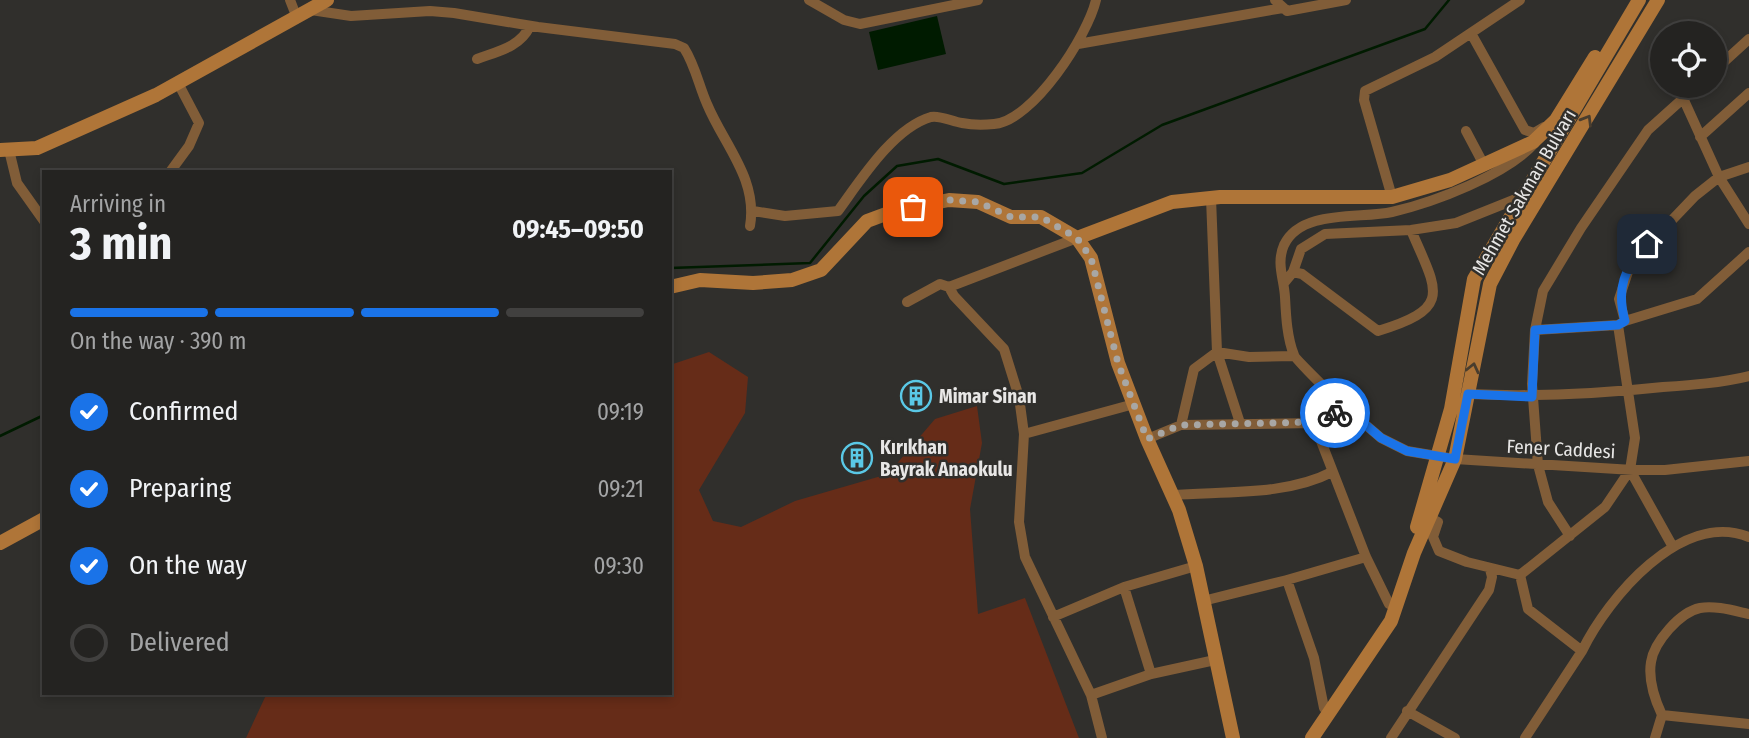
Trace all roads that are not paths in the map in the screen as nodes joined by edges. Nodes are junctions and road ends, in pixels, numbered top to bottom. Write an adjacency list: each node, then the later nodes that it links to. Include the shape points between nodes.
1 (290, 0): 13 (street)
2 (327, 0): 12 (street)
3 (809, 0): 4 (street, via 860,24)
4 (978, 0)
5 (1096, 0): 17 (street)
6 (1346, 0): 11 (street, via 1301,9)
7 (1520, 0): 15 (street)
8 (1628, 0): 23 (street)
9 (1639, 0): 32 (street, Mehmet Sakman Bulvarı)
10 (1658, 0): 52 (street, Mehmet Sakman Bulvarı, one-way to 10, via 1490,284)
11 (1279, 4): 17 (street)
12 (311, 10): 13 (street); 14 (street, via 351,16 430,11)
13 (297, 18): 20 (street)
14 (530, 26): 18 (street, via 516,44); 34 (street, via 684,48 714,120 739,163)
15 (1472, 35): 23 (street, via 1525,130 1534,133); 31 (street, via 1365,91)
16 (1749, 39): 19 (street)
17 (1079, 44): 34 (street, via 1035,100 998,124 933,116 910,128 873,163 838,211 785,216)
18 (477, 59)
19 (1727, 59)
20 (178, 83): 26 (street, via 37,148); 29 (street, via 199,123)
21 (1749, 93): 25 (street)
22 (1684, 98): 25 (street); 47 (street, via 1648,130 1581,228 1543,291)
23 (1556, 120): 27 (street, via 1533,142); 42 (street, via 1525,154 1476,181 1390,212 1342,216 1301,228 1285,243 1279,262)
24 (1466, 131): 27 (street)
25 (1700, 137): 30 (street)
26 (5, 150): 35 (street, via 17,183)
27 (1484, 165): 31 (street)
28 (1749, 167): 30 (street, Fener Caddesi)
29 (171, 170)
30 (1719, 177): 36 (street); 46 (street, Fener Caddesi, via 1663,226 1631,262 1619,299)
31 (1392, 197): 33 (street)
32 (1521, 197): 38 (street, via 1456,223); 61 (street, Mehmet Sakman Bulvarı, via 1474,279)
33 (1211, 198): 39 (street, via 1172,202); 48 (street)
34 (753, 211): 37 (street)
35 (42, 217)
36 (1749, 223)
37 (750, 226)
38 (1411, 230): 41 (street, via 1325,234 1301,249); 41 (street, via 1435,286 1426,310 1404,323 1378,331)
39 (1077, 238): 43 (street); 44 (street, via 1041,217 1011,217 978,202 949,200 867,221 821,270 792,280 700,280); 54 (street, via 1091,258)
40 (1749, 252): 46 (street, via 1697,299)
41 (1293, 272): 42 (street)
42 (1284, 283): 49 (street)
43 (950, 286): 45 (street, via 940,284); 59 (street, via 1004,349 1019,397)
44 (672, 287)
45 (907, 303)
46 (1622, 323): 47 (street); 51 (street, Fener Caddesi)
47 (1535, 330): 53 (street)
48 (1217, 352): 49 (street); 57 (street); 58 (street, via 1194,369)
49 (1294, 356): 55 (street, Fener Caddesi)
50 (1749, 376): 51 (street)
51 (1627, 391): 53 (street); 65 (street, Fener Caddesi, via 1635,438)
52 (1468, 394): 53 (street); 62 (street, Mehmet Sakman Bulvarı)
53 (1532, 397): 64 (street)
54 (1133, 404): 59 (street); 60 (street)
55 (1346, 408): 56 (street); 61 (street, Fener Caddesi, via 1381,438 1407,451)
56 (1314, 422): 57 (street); 66 (street)
57 (1240, 423): 58 (street)
58 (1181, 425): 60 (street)
59 (1024, 434): 83 (street, via 1019,522 1025,557)
60 (1147, 439): 67 (street)
61 (1440, 456): 62 (street, Fener Caddesi); 81 (street, Mehmet Sakman Bulvarı)
62 (1455, 459): 64 (street, Fener Caddesi); 68 (street, Mehmet Sakman Bulvarı)
63 (1749, 461): 65 (street)
64 (1538, 465): 65 (street, Fener Caddesi); 70 (street, via 1548,502)
65 (1630, 470): 70 (street, via 1605,507); 73 (street)
66 (1332, 472): 67 (street, via 1315,481 1281,487); 74 (street)
67 (1172, 495): 75 (street)
68 (1430, 518): 76 (street, via 1438,522 1433,537 1439,551); 95 (street, Mehmet Sakman Bulvarı, via 1391,621)
69 (42, 520): 72 (street)
70 (1570, 536): 77 (street)
71 (1749, 537): 73 (street, via 1717,533)
72 (0, 543)
73 (1673, 547): 84 (street, via 1650,562 1607,608)
74 (1366, 557): 78 (street); 81 (street)
75 (1196, 566): 79 (street); 80 (street)
76 (1490, 569): 77 (street); 89 (street, via 1489,590)
77 (1520, 575): 84 (street, via 1528,609)
78 (1287, 580): 80 (street); 88 (street, via 1314,658)
79 (1125, 587): 83 (street); 86 (street)
80 (1203, 601): 85 (street)
81 (1389, 604): 88 (street, Mehmet Sakman Bulvarı, via 1344,684)
82 (1749, 614): 90 (street, via 1699,608 1677,620 1651,662 1654,698)
83 (1053, 617): 87 (street)
84 (1582, 651): 98 (street)
85 (1214, 660): 86 (street); 93 (street)
86 (1152, 674): 87 (street)
87 (1091, 695): 92 (street)
88 (1324, 708): 94 (street, Mehmet Sakman Bulvarı)
89 (1407, 711): 96 (street); 97 (street)
90 (1662, 715): 91 (street); 99 (street)
91 (1748, 721)
92 (1102, 738)
93 (1233, 738)
94 (1301, 738)
95 (1312, 738)
96 (1391, 738)
97 (1455, 738)
98 (1525, 738)
99 (1655, 738)

